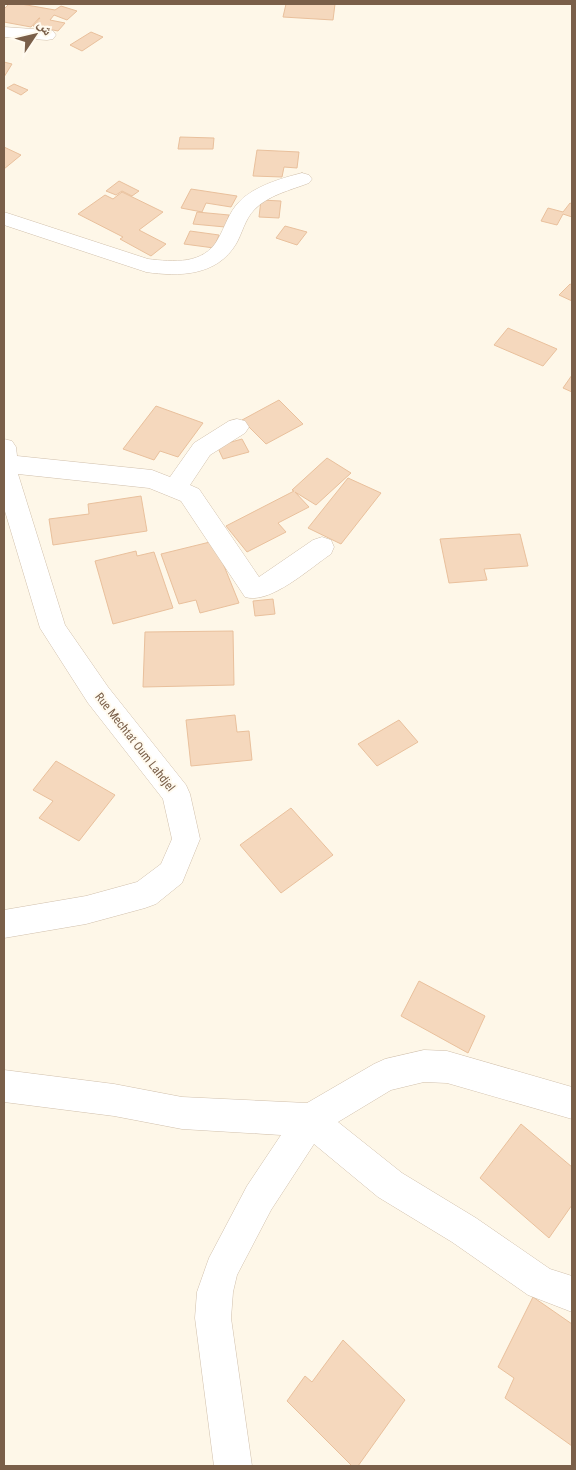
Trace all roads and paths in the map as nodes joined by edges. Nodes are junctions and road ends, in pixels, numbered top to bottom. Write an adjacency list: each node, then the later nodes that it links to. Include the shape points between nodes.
1 (4, 32): 2 (street)
2 (47, 36)
3 (302, 179): 4 (street, via 260,196 246,206 217,256 187,268 146,265)
4 (4, 218)
5 (237, 427): 7 (street, via 202,449)
6 (5, 456): 7 (street, via 152,479); 9 (street, Rue Mechtat Oum Lahdjel, via 8,479 53,628 98,695 176,794 186,839 172,873 145,894 86,910)
7 (176, 487): 8 (street, via 190,494 254,590 269,584)
8 (322, 547)
9 (4, 924)
10 (4, 1086): 12 (street, via 114,1100 182,1113)
11 (572, 1103): 12 (street, via 446,1067 424,1066 385,1075)
12 (310, 1120): 13 (street, via 390,1185 464,1230 540,1283); 14 (street, via 259,1198 222,1270 215,1292 213,1318)
13 (572, 1294)
14 (233, 1466)

